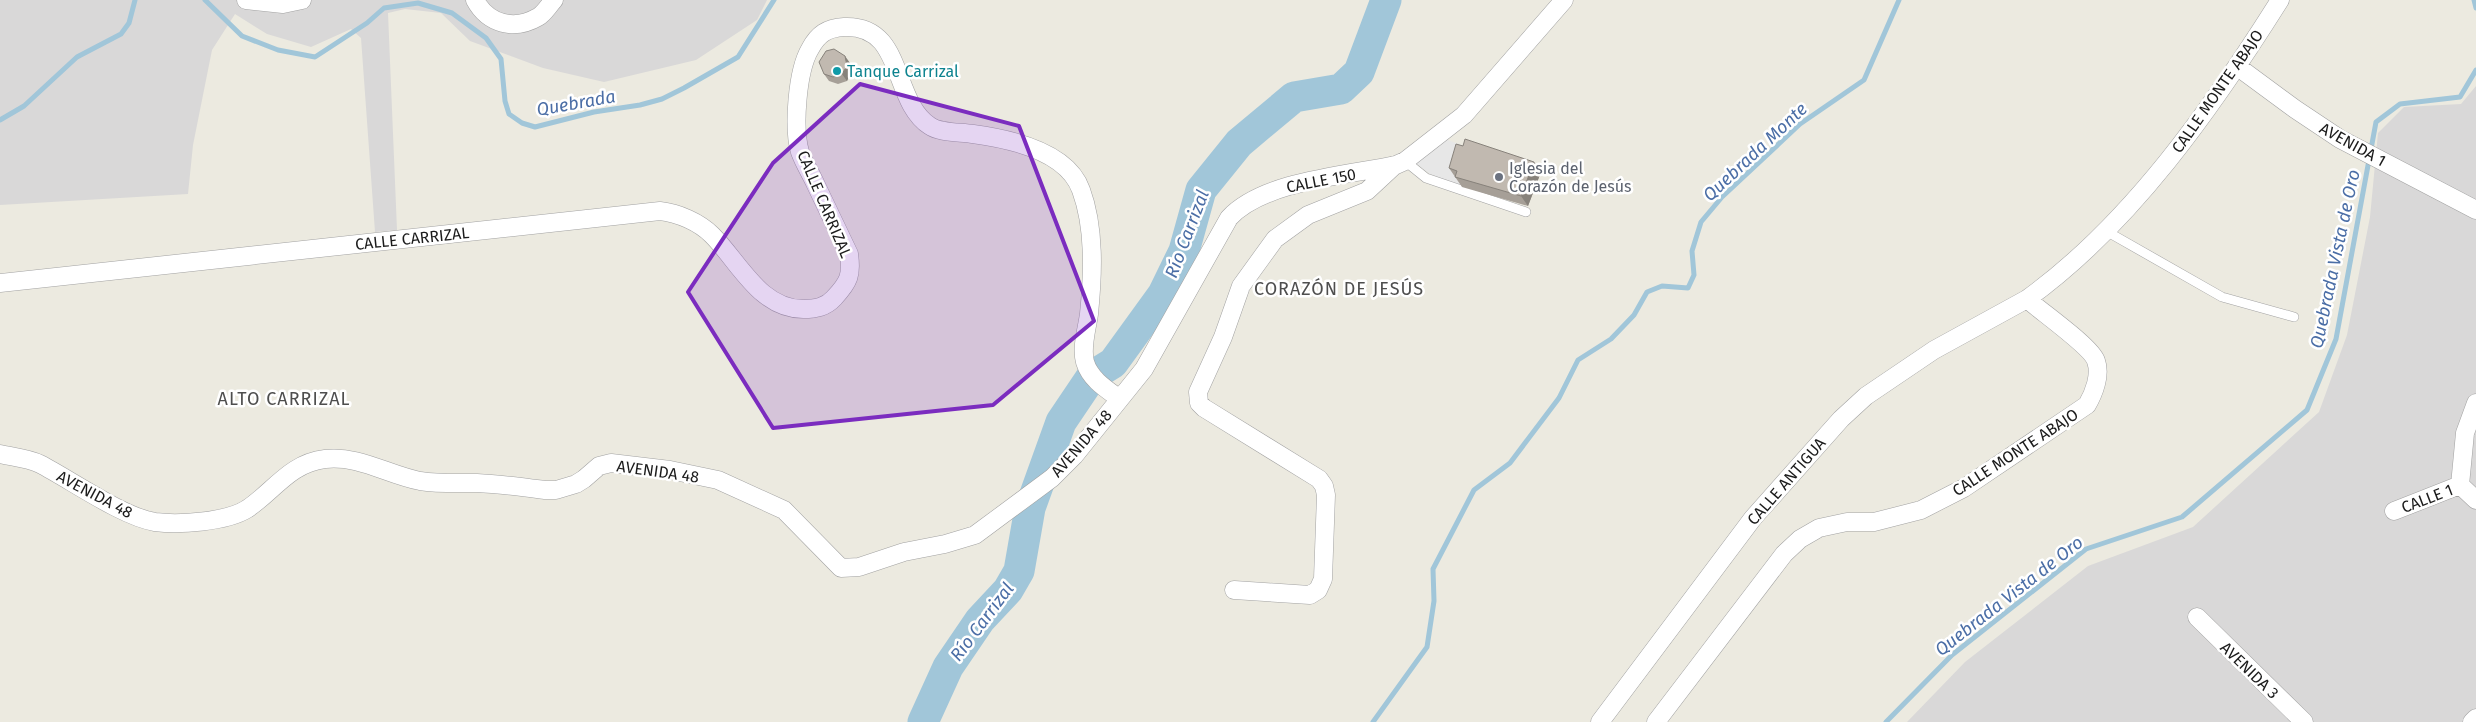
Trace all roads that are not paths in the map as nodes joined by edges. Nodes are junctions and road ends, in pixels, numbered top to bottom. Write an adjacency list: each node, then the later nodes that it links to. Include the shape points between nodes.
1 (246, 0): 2 (street, via 283,4)
2 (302, 0)
3 (474, 0): 4 (street, via 497,22 515,26 539,17)
4 (554, 0)
5 (1564, 0): 8 (street, CALLE 150, via 1464,115)
6 (2280, 0): 7 (street, CALLE MONTE ABAJO)
7 (2238, 67): 9 (street, AVENIDA 1, via 2294,110); 11 (street, CALLE MONTE ABAJO, via 2167,161)
8 (1400, 163): 10 (lane, via 1426,178); 15 (street, CALLE 150, via 1278,188 1240,207 1230,218 1144,369); 21 (street, via 1367,191 1308,215 1275,239 1241,286 1198,392 1199,403 1204,408 1319,478 1326,494 1323,579 1318,590 1310,595)
9 (2476, 210)
10 (1526, 212)
11 (2106, 231): 13 (street, CALLE MONTE ABAJO); 14 (lane, via 2222,297)
12 (0, 283): 15 (street, CALLE CARRIZAL, via 660,211 675,212 710,233 761,292 778,304 794,309 828,305 843,289 851,273 848,254 800,151 797,119 800,83 806,55 817,36 833,28 852,27 870,32 883,42 913,109 932,128 1016,142 1071,171 1090,216 1091,281 1085,361 1092,376)
13 (2027, 299): 24 (street, CALLE ANTIGUA, via 1934,350 1866,396 1840,419 1753,518); 25 (street, CALLE MONTE ABAJO, via 2096,359 2098,371 2094,392 2087,406 1964,488 1921,510 1874,522 1847,522 1819,528 1800,539 1784,554)
14 (2294, 317)
15 (1120, 399): 17 (street, AVENIDA 48, via 1052,478 975,535 847,569 837,566 784,510 718,480 670,470 611,463 599,466 576,484 545,490 492,484 436,483 342,458 324,459 299,468 232,516 188,522 154,522 133,516 38,463)
16 (2476, 403): 18 (street, via 2465,432)
17 (0, 454)
18 (2460, 485): 19 (street); 20 (street, CALLE 1)
19 (2476, 500)
20 (2394, 511)
21 (1234, 590)
22 (2197, 617): 26 (street, AVENIDA 3)
23 (2476, 718): 27 (street)
24 (1600, 722)
25 (1656, 722)
26 (2304, 722)
27 (2472, 722)

